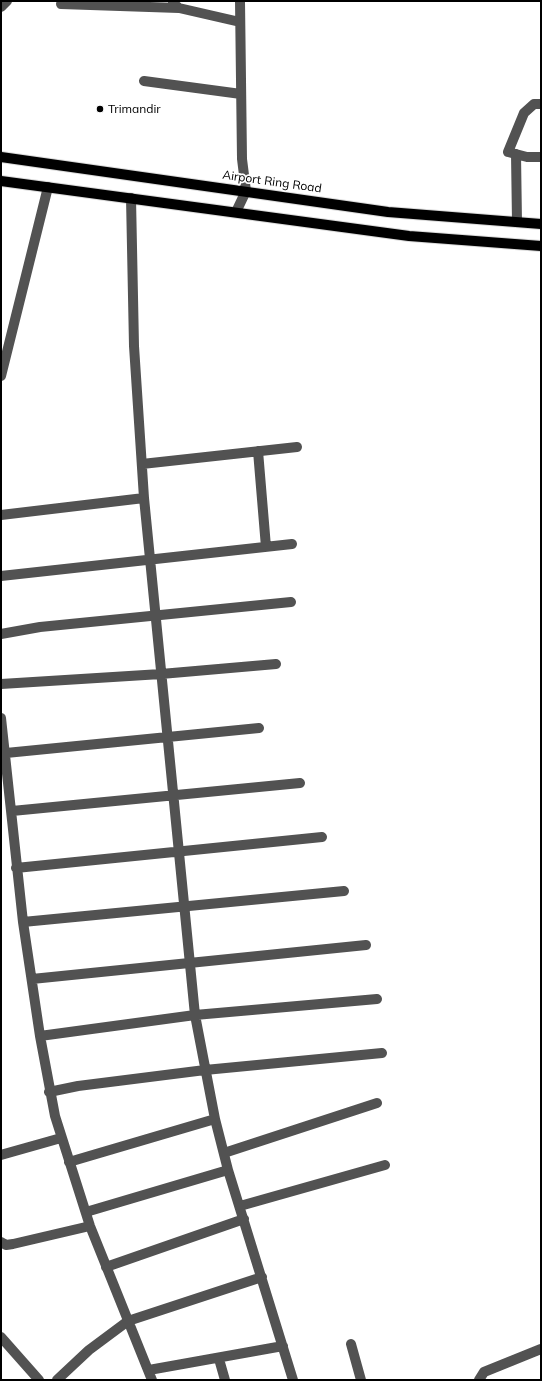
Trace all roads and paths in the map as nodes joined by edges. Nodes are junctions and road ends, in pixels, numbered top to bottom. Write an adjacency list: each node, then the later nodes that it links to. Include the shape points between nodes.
1 (6, 1): 5 (street)
2 (170, 1): 6 (street)
3 (240, 1): 7 (street)
4 (61, 4): 6 (street)
5 (1, 7)
6 (179, 8): 7 (street)
7 (240, 22): 9 (street)
8 (144, 81): 9 (street)
9 (241, 94): 16 (street, via 242,160)
10 (541, 104): 11 (street, via 534,104 524,112 508,152)
11 (516, 154): 13 (street); 19 (street)
12 (1, 157): 16 (main road, Airport Ring Road)
13 (541, 157)
14 (1, 181): 15 (main road)
15 (48, 188): 17 (main road); 22 (street)
16 (246, 191): 18 (street); 19 (main road, Airport Ring Road, via 388,212)
17 (131, 198): 18 (main road); 25 (street, via 134,346)
18 (236, 212): 21 (main road, via 409,236)
19 (517, 222): 20 (main road, Airport Ring Road)
20 (541, 224)
21 (541, 246)
22 (1, 376)
23 (297, 447): 24 (street)
24 (258, 451): 25 (street); 29 (street)
25 (142, 464): 26 (street)
26 (144, 498): 27 (street); 30 (street)
27 (1, 515)
28 (292, 544): 29 (street)
29 (266, 547): 30 (street)
30 (150, 561): 31 (street); 33 (street)
31 (1, 576)
32 (291, 602): 33 (street)
33 (155, 615): 34 (street, via 40,627); 36 (street)
34 (1, 634)
35 (276, 664): 36 (street)
36 (161, 674): 37 (street); 40 (street)
37 (1, 684)
38 (1, 718): 41 (street)
39 (259, 728): 40 (street)
40 (167, 736): 41 (street); 43 (street)
41 (6, 753): 44 (street)
42 (300, 783): 43 (street)
43 (172, 794): 44 (street); 46 (street)
44 (12, 811): 47 (street)
45 (322, 837): 46 (street)
46 (179, 852): 47 (street); 49 (street)
47 (16, 868): 50 (street)
48 (344, 891): 49 (street)
49 (184, 907): 50 (street); 52 (street)
50 (23, 922): 53 (street)
51 (366, 945): 52 (street)
52 (191, 963): 53 (street); 55 (street)
53 (32, 979): 56 (street)
54 (377, 999): 55 (street)
55 (195, 1015): 56 (street); 58 (street)
56 (40, 1036): 59 (street)
57 (382, 1053): 58 (street)
58 (205, 1070): 59 (street); 61 (street)
59 (49, 1092): 62 (street)
60 (377, 1103): 63 (street)
61 (215, 1119): 63 (street); 65 (street)
62 (61, 1138): 64 (street); 65 (street)
63 (224, 1153): 67 (street)
64 (1, 1155)
65 (69, 1162): 69 (street)
66 (385, 1165): 68 (street)
67 (228, 1170): 68 (street); 69 (street)
68 (240, 1206): 70 (street)
69 (86, 1212): 71 (street)
70 (244, 1219): 73 (street); 74 (street)
71 (90, 1226): 72 (street, via 13,1244 6,1245); 73 (street)
72 (1, 1242)
73 (106, 1267): 75 (street)
74 (262, 1277): 75 (street); 78 (street)
75 (128, 1321): 81 (street); 83 (street, via 89,1350)
76 (1, 1336): 82 (street)
77 (351, 1344): 86 (street)
78 (283, 1346): 80 (street); 85 (street)
79 (541, 1349): 87 (street, via 484,1372)
80 (219, 1358): 81 (street); 84 (street)
81 (150, 1377)
82 (39, 1380)
83 (57, 1380)
84 (225, 1380)
85 (293, 1380)
86 (361, 1380)
87 (479, 1380)

